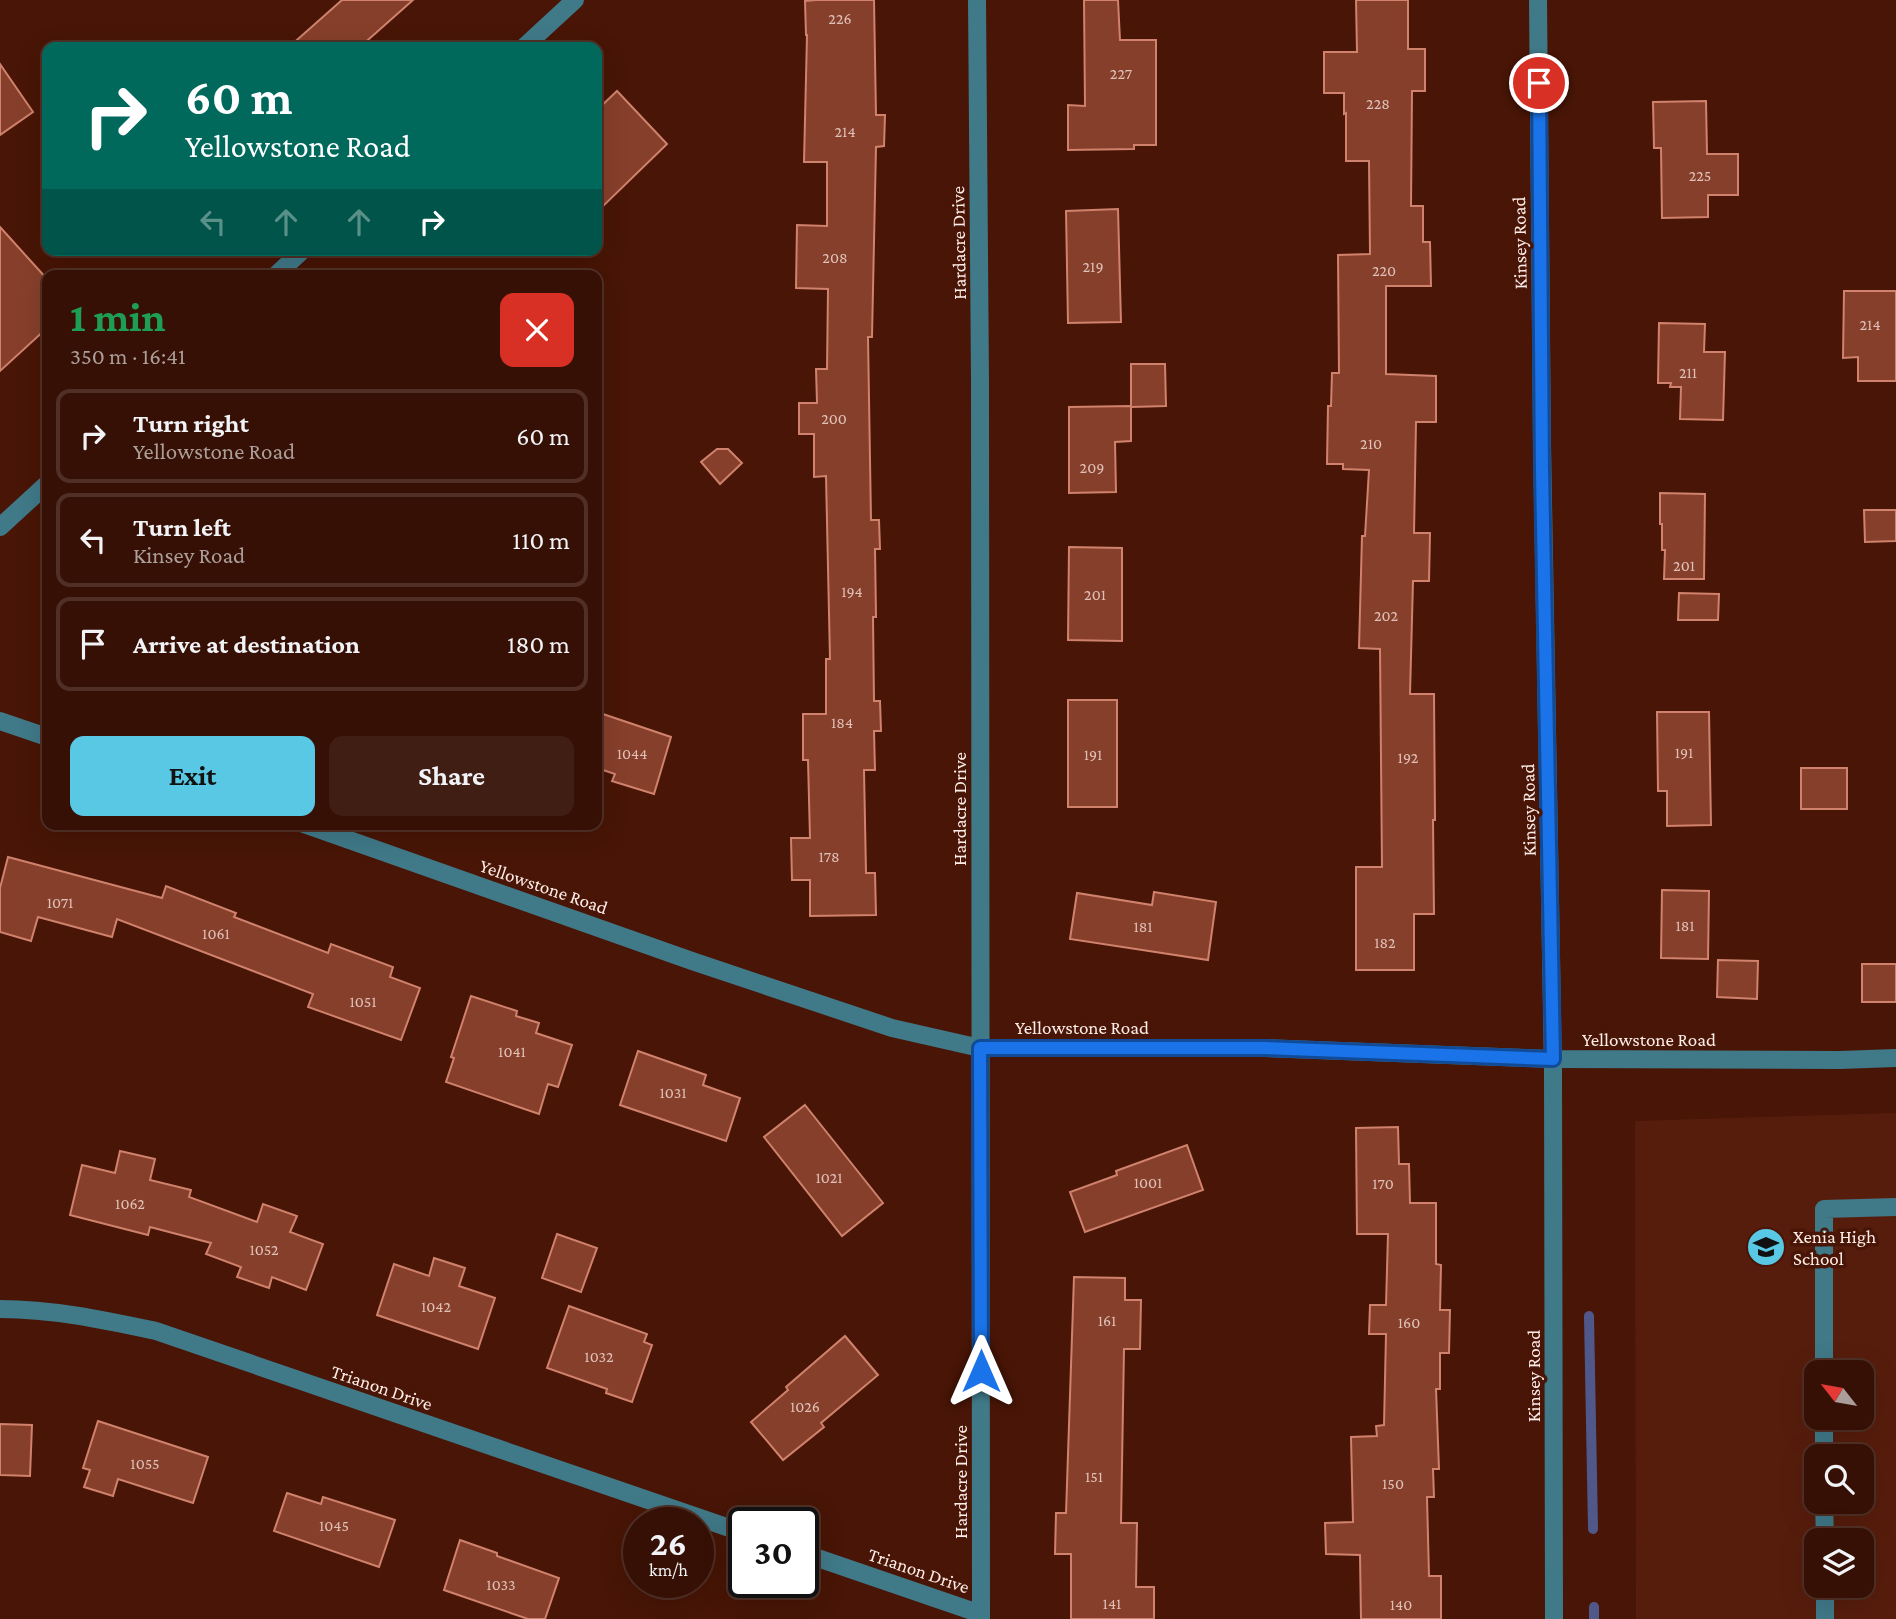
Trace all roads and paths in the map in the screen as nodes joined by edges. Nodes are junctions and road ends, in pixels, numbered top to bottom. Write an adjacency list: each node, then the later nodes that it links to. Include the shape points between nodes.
1 (575, 0): 4 (street)
2 (977, 0): 12 (street, Hardacre Drive)
3 (1538, 0): 14 (street, Kinsey Road)
4 (529, 42)
5 (297, 256): 6 (street)
6 (281, 270)
7 (42, 489): 8 (street)
8 (0, 527)
9 (0, 721): 10 (street)
10 (42, 735)
11 (321, 830): 12 (street, Yellowstone Road, via 883,1025)
12 (980, 1048): 14 (street, Yellowstone Road, via 1265,1048); 21 (street, Hardacre Drive)
13 (1896, 1058): 14 (street, Yellowstone Road)
14 (1553, 1059): 22 (street, Kinsey Road)
15 (1896, 1207): 17 (street, via 1824,1209)
16 (0, 1309): 18 (street, Trianon Drive, via 82,1315 156,1331)
17 (1824, 1360)
18 (728, 1528)
19 (819, 1559): 21 (street, Trianon Drive)
20 (1825, 1598): 23 (street)
21 (981, 1616)
22 (1554, 1619)
23 (1825, 1619)

